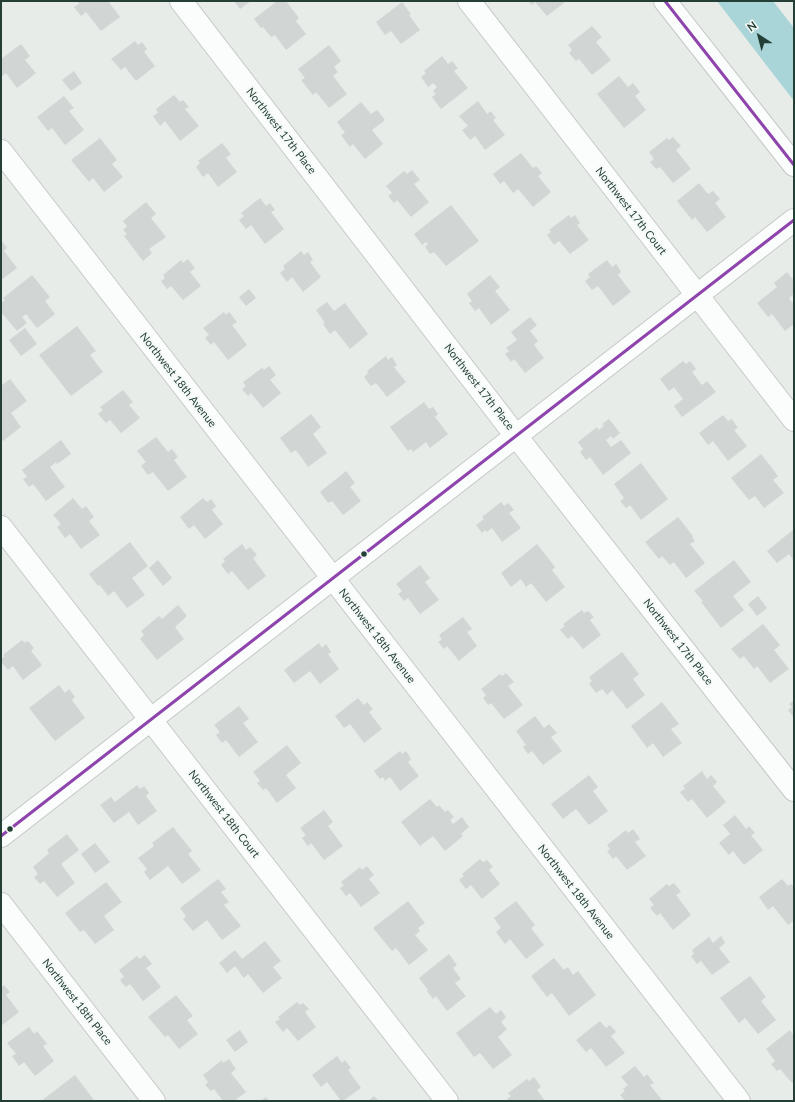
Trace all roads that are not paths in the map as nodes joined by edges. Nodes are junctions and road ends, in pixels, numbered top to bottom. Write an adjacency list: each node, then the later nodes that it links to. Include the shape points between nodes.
1 (180, 1): 9 (street, Northwest 17th Place)
2 (469, 1): 7 (street, Northwest 17th Court)
3 (665, 1): 5 (street)
4 (1, 151): 11 (street, Northwest 18th Avenue)
5 (794, 165)
6 (794, 220): 7 (street)
7 (697, 296): 8 (street, Northwest 17th Court); 9 (street)
8 (794, 420)
9 (516, 436): 11 (street); 13 (street, Northwest 17th Place)
10 (1, 527): 12 (street, Northwest 18th Court)
11 (332, 578): 12 (street); 18 (street, Northwest 18th Avenue)
12 (150, 720): 14 (street); 17 (street, Northwest 18th Court)
13 (794, 790)
14 (1, 836)
15 (1, 904): 16 (street, Northwest 18th Place)
16 (154, 1101)
17 (447, 1101)
18 (739, 1101)

